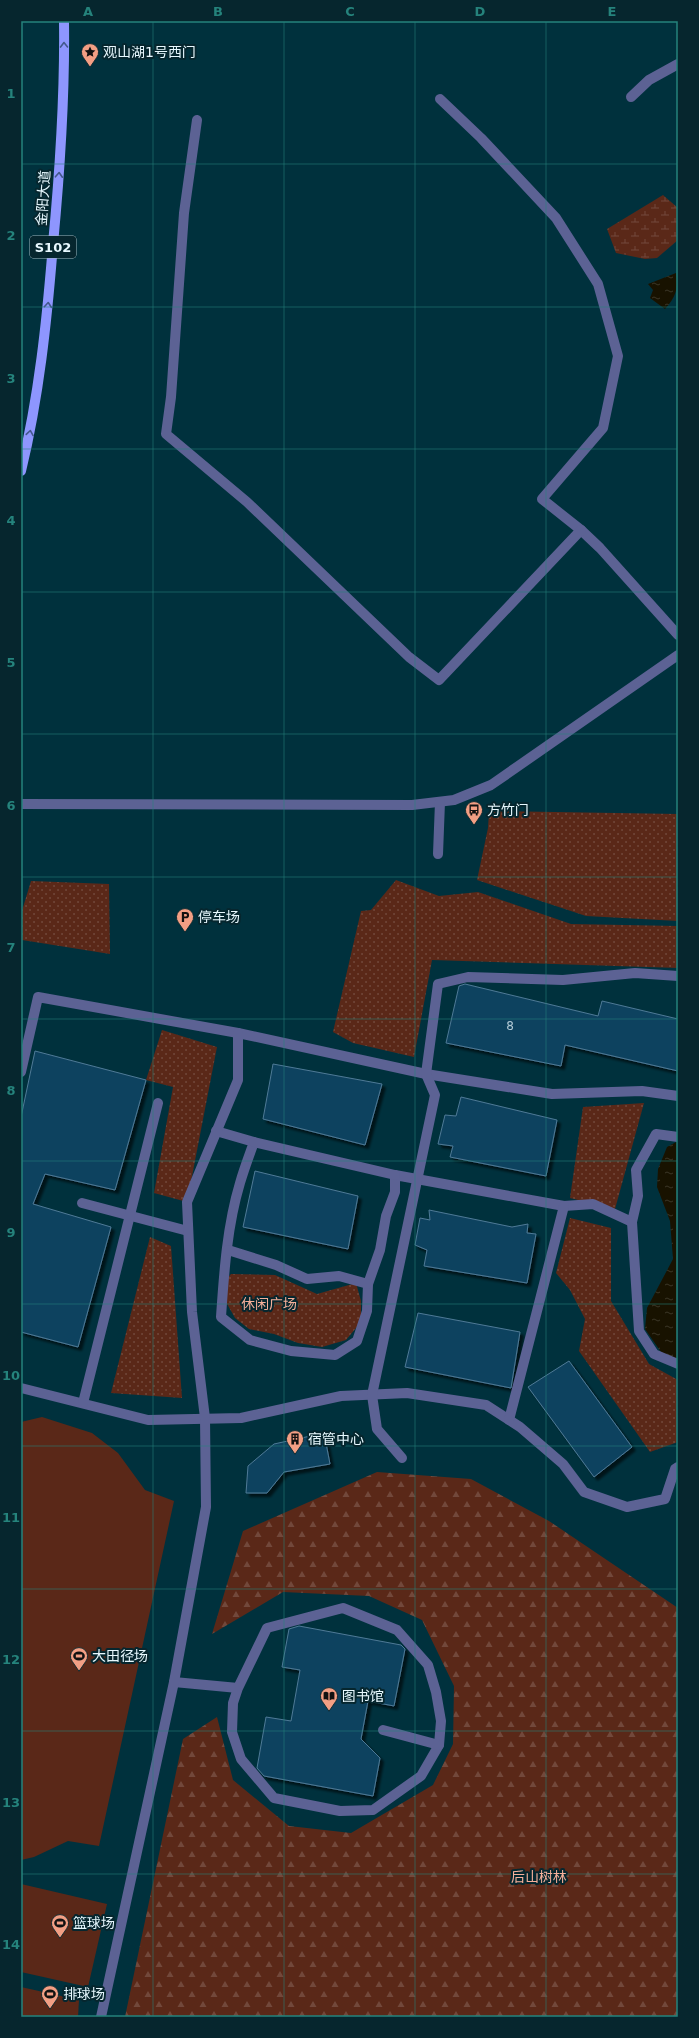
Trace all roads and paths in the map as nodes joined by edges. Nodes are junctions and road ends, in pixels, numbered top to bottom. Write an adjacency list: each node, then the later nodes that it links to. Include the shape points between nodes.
1 (64, 21): 6 (main road, 金阳大道 / S102, one-way to 1, via 29,437 48,310 58,184)
2 (678, 64): 3 (street, via 649,80)
3 (631, 97)
4 (440, 99): 7 (street, via 481,138 556,218 598,284 618,356 604,428 542,500)
5 (197, 120): 7 (street, via 184,213 166,434 247,502 408,657 439,680)
6 (21, 471)
7 (581, 530): 8 (street)
8 (678, 635)
9 (678, 655): 10 (street, via 491,786 454,800)
10 (440, 802): 11 (street, via 412,805); 12 (street)
11 (21, 804)
12 (438, 854)
13 (678, 976): 16 (street, via 634,974 563,980 468,977 438,984)
14 (238, 1033): 15 (street, via 38,997); 16 (street); 19 (street, via 238,1080)
15 (21, 1072)
16 (426, 1074): 17 (street, via 552,1094 642,1091); 23 (street, via 435,1095)
17 (678, 1096)
18 (158, 1103): 33 (street)
19 (216, 1131): 21 (street); 27 (street, via 187,1202)
20 (678, 1137): 26 (street, via 656,1134 639,1164 636,1170 638,1196)
21 (254, 1142): 22 (street); 28 (street, via 239,1184)
22 (395, 1175): 23 (street); 29 (street, via 395,1192)
23 (417, 1179): 25 (street); 32 (street)
24 (82, 1203): 27 (street)
25 (564, 1206): 26 (street, via 593,1204); 35 (street)
26 (632, 1222): 30 (street, via 639,1331 654,1354)
27 (188, 1231): 34 (street, via 192,1312)
28 (228, 1250): 29 (street, via 276,1265 307,1279 339,1276); 29 (street, via 221,1317 250,1340 291,1350 335,1355 357,1341 367,1311)
29 (368, 1284)
30 (678, 1364)
31 (21, 1388): 33 (street)
32 (372, 1395): 34 (street, via 341,1396 241,1418); 35 (street, via 407,1393 486,1405); 36 (street, via 377,1429)
33 (83, 1403): 34 (street, via 148,1420)
34 (205, 1418): 38 (street, via 206,1507)
35 (509, 1420): 37 (street, via 563,1464 584,1492 627,1507 665,1499 675,1469)
36 (402, 1458)
37 (678, 1467)
38 (174, 1682): 39 (street); 42 (street)
39 (238, 1688): 41 (street, via 233,1703 232,1732 241,1759 274,1798 340,1811 374,1810 421,1776); 41 (street, via 267,1628 343,1608 397,1630 428,1666 441,1720)
40 (382, 1730): 41 (street)
41 (439, 1745)
42 (101, 2017)

